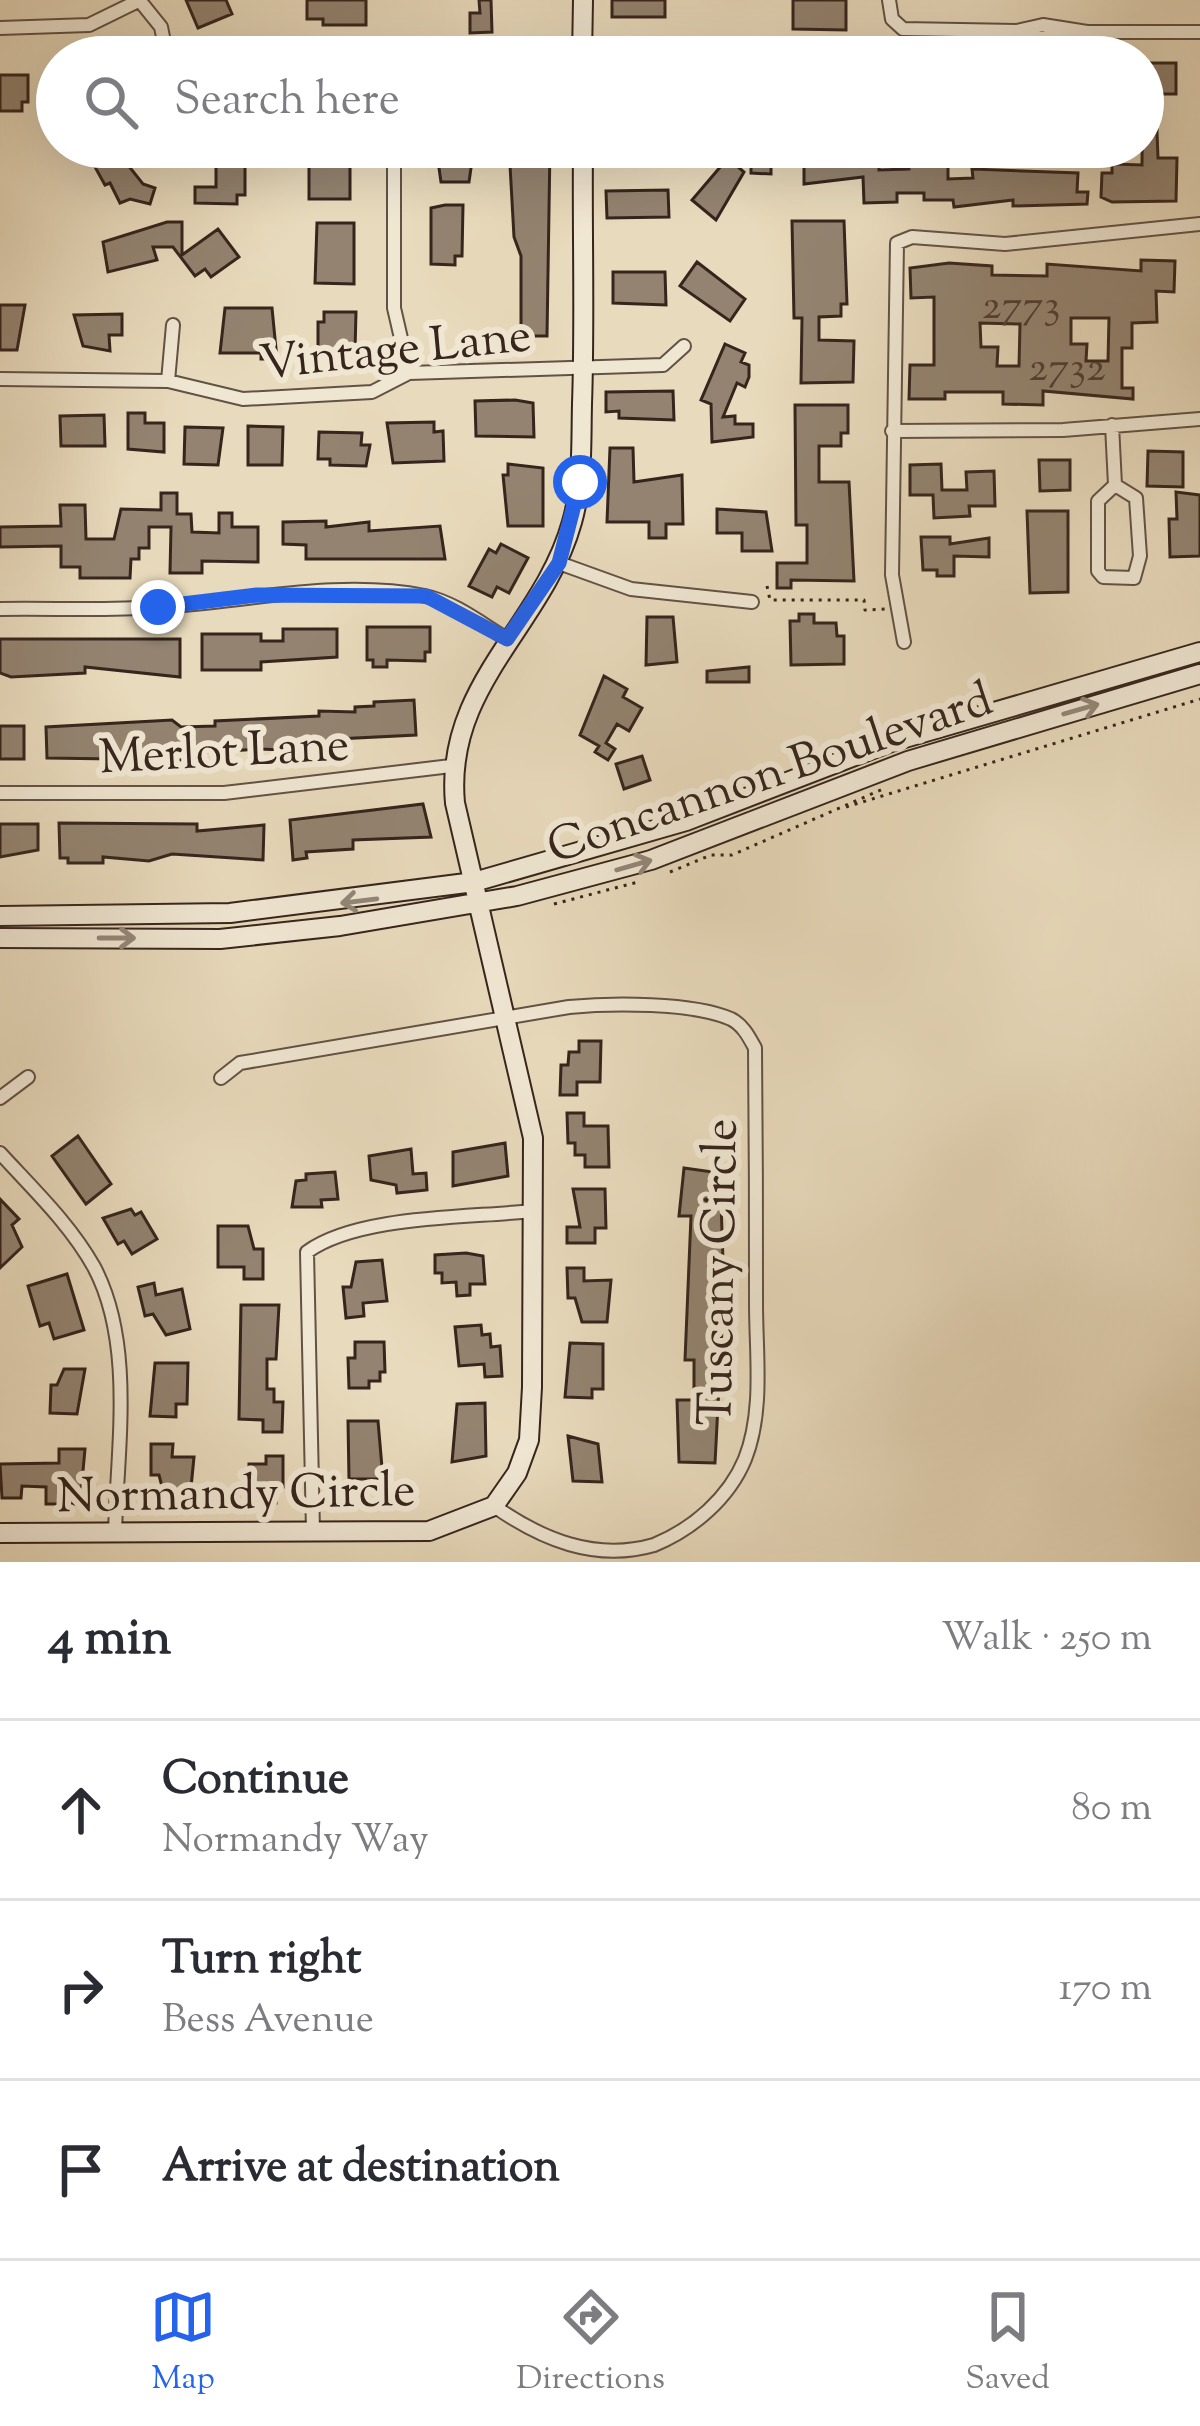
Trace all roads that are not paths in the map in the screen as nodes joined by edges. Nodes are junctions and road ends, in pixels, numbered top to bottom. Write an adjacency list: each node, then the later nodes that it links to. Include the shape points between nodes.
1 (140, 0): 4 (street, via 89,25); 6 (street)
2 (583, 0): 7 (main road)
3 (890, 0): 8 (street, via 903,29)
4 (0, 28)
5 (1200, 32): 9 (street)
6 (163, 36)
7 (582, 36)
8 (1035, 36)
9 (1057, 36)
10 (394, 168): 16 (street, via 394,308)
11 (583, 168): 15 (main road)
12 (1200, 224): 21 (street, via 897,243)
13 (173, 325): 18 (street)
14 (684, 346): 15 (street, Vintage Lane, via 663,365)
15 (584, 365): 16 (street, Vintage Lane); 23 (main road, via 580,482)
16 (409, 373): 18 (street, Vintage Lane, via 372,392 306,398 243,399)
17 (0, 379): 18 (street, Vintage Lane)
18 (169, 381)
19 (1200, 418): 20 (street)
20 (1112, 425): 21 (street); 22 (street)
21 (892, 431): 27 (street, via 895,609)
22 (1115, 485): 22 (street, via 1098,501 1098,571 1134,578 1139,509)
23 (559, 563): 24 (street, via 631,589); 26 (main road)
24 (752, 602)
25 (0, 609): 26 (street, via 411,595 453,607)
26 (507, 639): 30 (main road, via 462,719)
27 (904, 642)
28 (1200, 652): 32 (main road, Concannon Boulevard, via 891,742)
29 (1200, 674): 32 (main road, Concannon Boulevard, one-way to 29, via 517,896 651,860 908,760)
30 (452, 766): 31 (street, Merlot Lane, via 224,793); 32 (main road)
31 (0, 793)
32 (477, 890): 33 (main road, Concannon Boulevard, one-way to 33, via 230,913); 34 (main road, Concannon Boulevard, one-way to 32, via 220,938 340,926); 35 (main road)
33 (0, 916)
34 (0, 938)
35 (507, 1021): 37 (street, Tuscany Circle, via 240,1064); 40 (main road, via 533,1138); 41 (street, Tuscany Circle, via 604,1004 712,1013 744,1029 755,1048 756,1402 744,1462 724,1492 680,1534 646,1548 612,1554 556,1546)
36 (28, 1078): 38 (street)
37 (221, 1078)
38 (0, 1098)
39 (0, 1153): 44 (street, via 70,1230 110,1310 118,1358)
40 (532, 1211): 41 (main road, via 529,1441); 42 (street, via 367,1228 307,1252)
41 (494, 1506): 42 (main road, Normandy Circle, via 429,1531)
42 (313, 1531): 44 (main road, Normandy Circle)
43 (0, 1533): 44 (main road, Normandy Circle)
44 (116, 1533)

